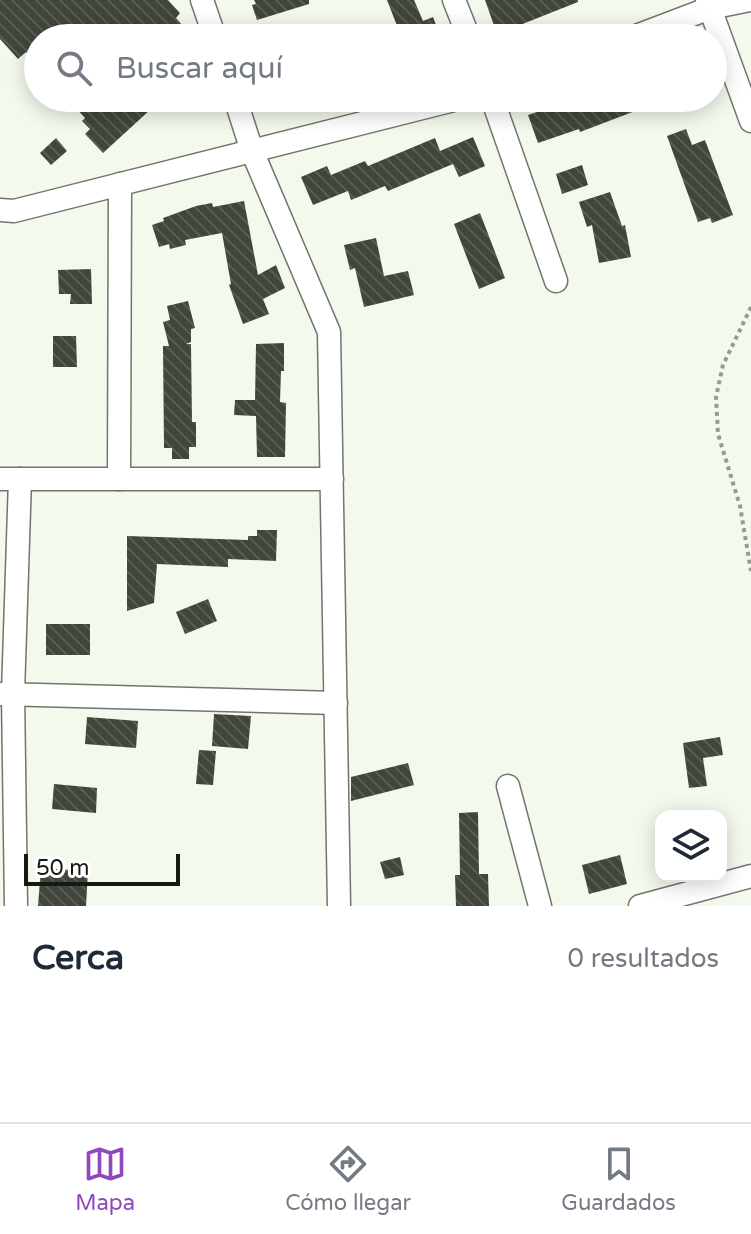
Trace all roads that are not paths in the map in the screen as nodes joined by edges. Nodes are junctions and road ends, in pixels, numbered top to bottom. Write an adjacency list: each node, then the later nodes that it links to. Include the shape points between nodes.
1 (202, 0): 5 (street)
2 (454, 0): 6 (street)
3 (750, 0): 4 (street)
4 (709, 4): 7 (street); 8 (street)
5 (210, 24)
6 (463, 24)
7 (663, 24)
8 (716, 24)
9 (727, 54): 13 (street)
10 (239, 112): 14 (street)
11 (407, 112): 14 (street)
12 (497, 112): 17 (street)
13 (751, 121)
14 (252, 151): 15 (street); 20 (street, via 329,332)
15 (120, 184): 16 (street); 19 (street)
16 (0, 210)
17 (556, 281)
18 (10, 479): 19 (street); 21 (street)
19 (119, 479): 20 (street)
20 (332, 479): 22 (street)
21 (6, 694): 22 (street); 25 (street)
22 (336, 703): 26 (street)
23 (508, 786): 27 (street)
24 (751, 876): 28 (street)
25 (16, 906)
26 (339, 906)
27 (540, 906)
28 (640, 906)

